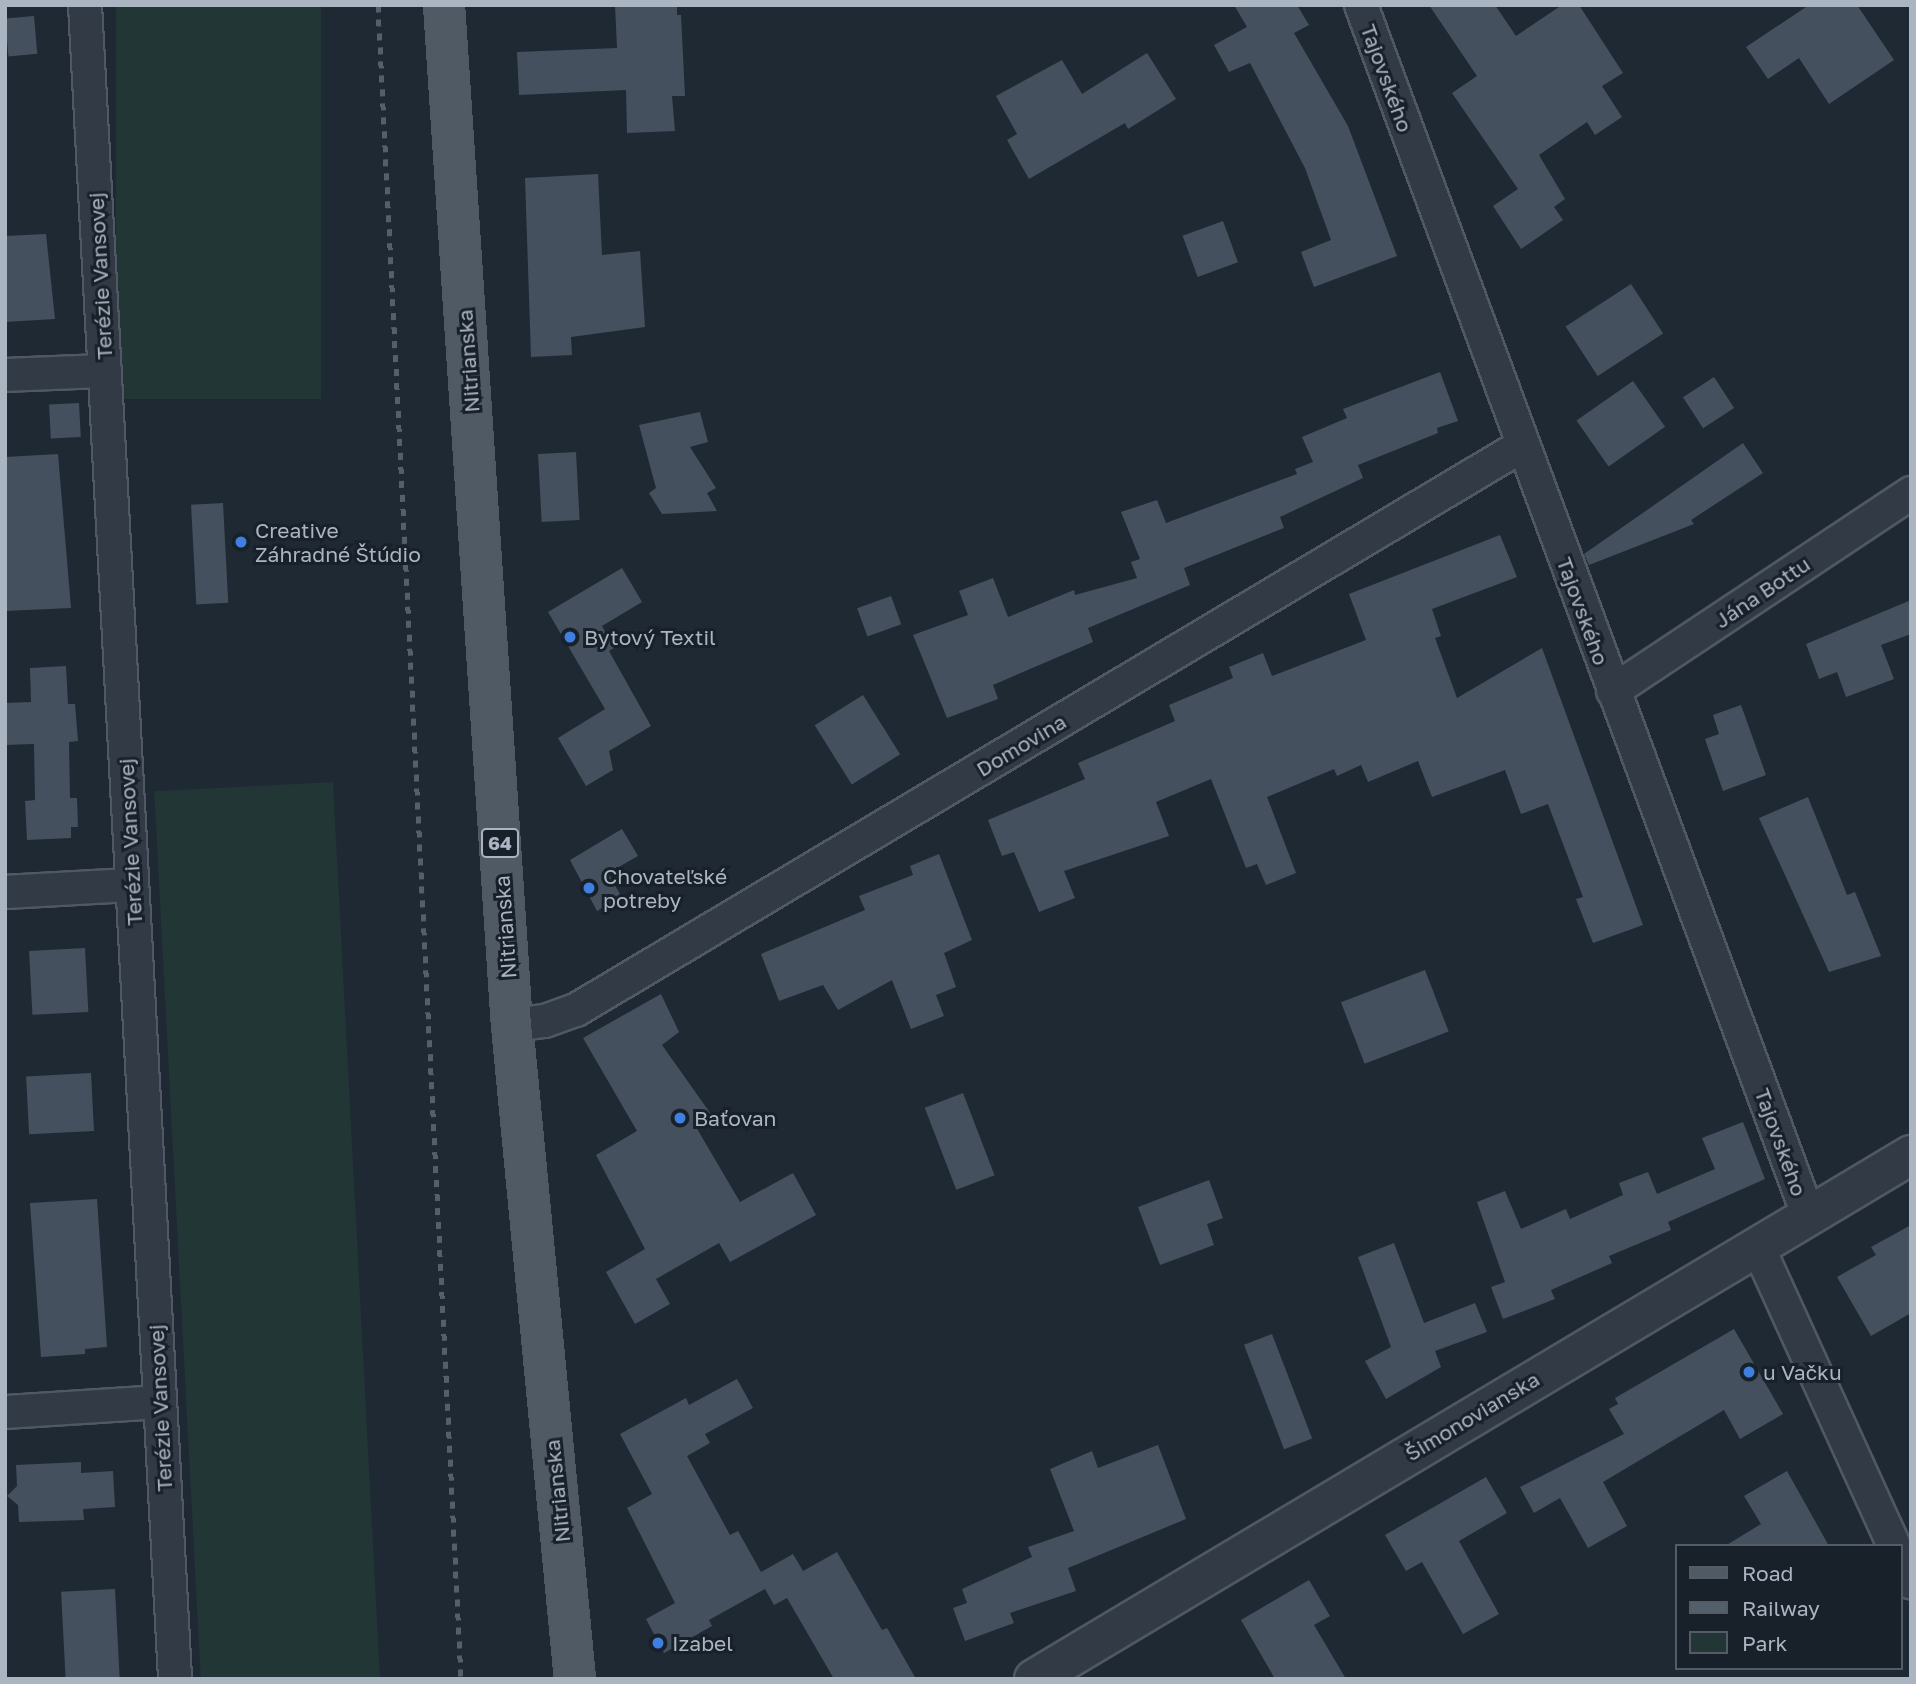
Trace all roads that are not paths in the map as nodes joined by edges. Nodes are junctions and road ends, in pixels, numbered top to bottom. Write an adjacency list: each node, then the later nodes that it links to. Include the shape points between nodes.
1 (85, 5): 4 (street, Terézie Vansovej)
2 (444, 5): 11 (main road, Nitrianska / 64)
3 (1361, 5): 6 (street, Tajovského)
4 (105, 371): 5 (street); 9 (street, Terézie Vansovej)
5 (5, 375)
6 (1522, 445): 8 (street, Tajovského); 11 (street, Domovina, via 576,1010 545,1021)
7 (1911, 493): 8 (street, Jána Bottu)
8 (1613, 691): 13 (street, Tajovského)
9 (132, 885): 10 (street); 15 (street, Terézie Vansovej)
10 (5, 892)
11 (512, 1025): 21 (main road, Nitrianska / 64)
12 (1911, 1155): 13 (street, Šimonovianska)
13 (1808, 1215): 14 (street, Šimonovianska)
14 (1757, 1245): 17 (street); 22 (street, Šimonovianska)
15 (160, 1402): 16 (street); 20 (street, Terézie Vansovej)
16 (5, 1412)
17 (1893, 1544)
18 (1902, 1564): 19 (street)
19 (1911, 1583)
20 (175, 1679)
21 (575, 1679)
22 (1034, 1679)

